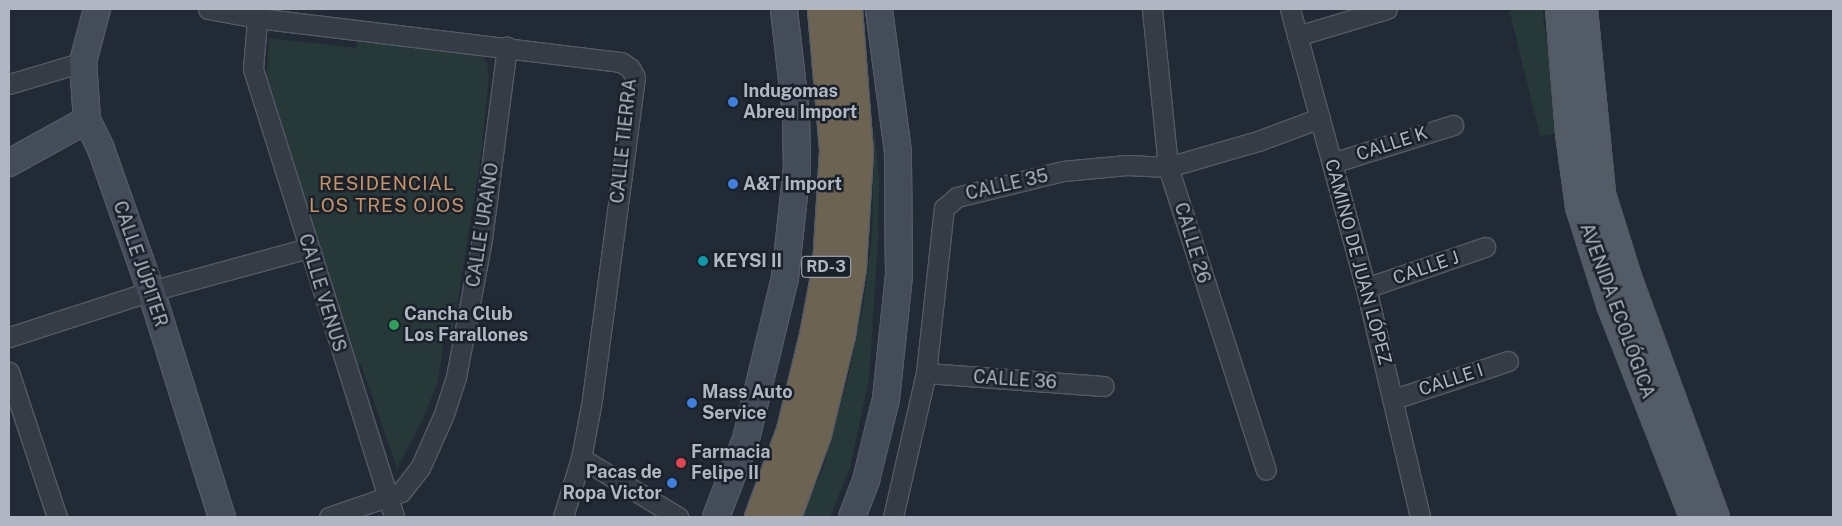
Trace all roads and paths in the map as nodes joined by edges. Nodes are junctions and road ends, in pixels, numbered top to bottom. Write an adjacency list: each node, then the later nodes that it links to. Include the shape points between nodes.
1 (97, 9): 17 (street, CALLE JÚPITER)
2 (208, 9): 13 (street, CALLE TIERRA)
3 (767, 9): 15 (street)
4 (784, 9): 15 (street)
5 (822, 9): 45 (highway, RD-3, via 834,150 826,266 814,335 791,430)
6 (848, 9): 46 (highway, RD-3, via 859,152 852,268 841,336 817,435)
7 (879, 9): 47 (street, via 898,152 901,211 895,333 876,442)
8 (1152, 9): 24 (street, CALLE 26)
9 (1290, 9): 14 (street, CAMINO DE JUAN LÓPEZ)
10 (1387, 9): 14 (street)
11 (1560, 9): 50 (main road, AVENIDA ECOLÓGICA, via 1570,134 1580,207 1612,305)
12 (1583, 9): 51 (main road, AVENIDA ECOLÓGICA, via 1601,194 1631,286)
13 (258, 13): 16 (street, CALLE TIERRA); 26 (street, CALLE VENUS, via 254,69)
14 (1297, 36): 19 (street, CAMINO DE JUAN LÓPEZ)
15 (790, 45): 44 (street, via 797,168 785,278 746,439)
16 (507, 46): 35 (street, CALLE TIERRA, via 621,62 635,77 592,400); 37 (street, CALLE URANO, via 482,239 456,377 420,468 401,492)
17 (83, 62): 18 (street); 20 (street, CALLE JÚPITER)
18 (9, 84)
19 (1320, 118): 23 (street, CAMINO DE JUAN LÓPEZ); 24 (street, CALLE 35, via 1258,141)
20 (87, 120): 22 (street); 28 (street, CALLE JÚPITER)
21 (1452, 125): 23 (street, CALLE K)
22 (9, 163)
23 (1332, 163): 27 (street, CAMINO DE JUAN LÓPEZ)
24 (1168, 167): 32 (street, CALLE 35, via 1127,165 1063,171 957,196 944,208); 36 (street, CALLE 26)
25 (1485, 247): 27 (street, CALLE J)
26 (308, 248): 28 (street); 37 (street, CALLE VENUS)
27 (1366, 288): 34 (street, CAMINO DE JUAN LÓPEZ)
28 (151, 291): 29 (street); 39 (street, CALLE JÚPITER)
29 (9, 337)
30 (1508, 361): 34 (street, CALLE I)
31 (9, 372): 38 (street)
32 (926, 373): 33 (street, CALLE 36); 48 (street, CALLE 35)
33 (1104, 386)
34 (1394, 399): 49 (street, CAMINO DE JUAN LÓPEZ)
35 (581, 458): 42 (street, CALLE TIERRA); 43 (street)
36 (1266, 470)
37 (388, 498): 40 (street, CALLE URANO); 41 (street, CALLE VENUS)
38 (57, 517)
39 (222, 517)
40 (329, 517)
41 (394, 517)
42 (563, 517)
43 (678, 517)
44 (716, 517)
45 (759, 517)
46 (787, 517)
47 (852, 517)
48 (892, 517)
49 (1420, 517)
50 (1694, 517)
51 (1716, 517)

